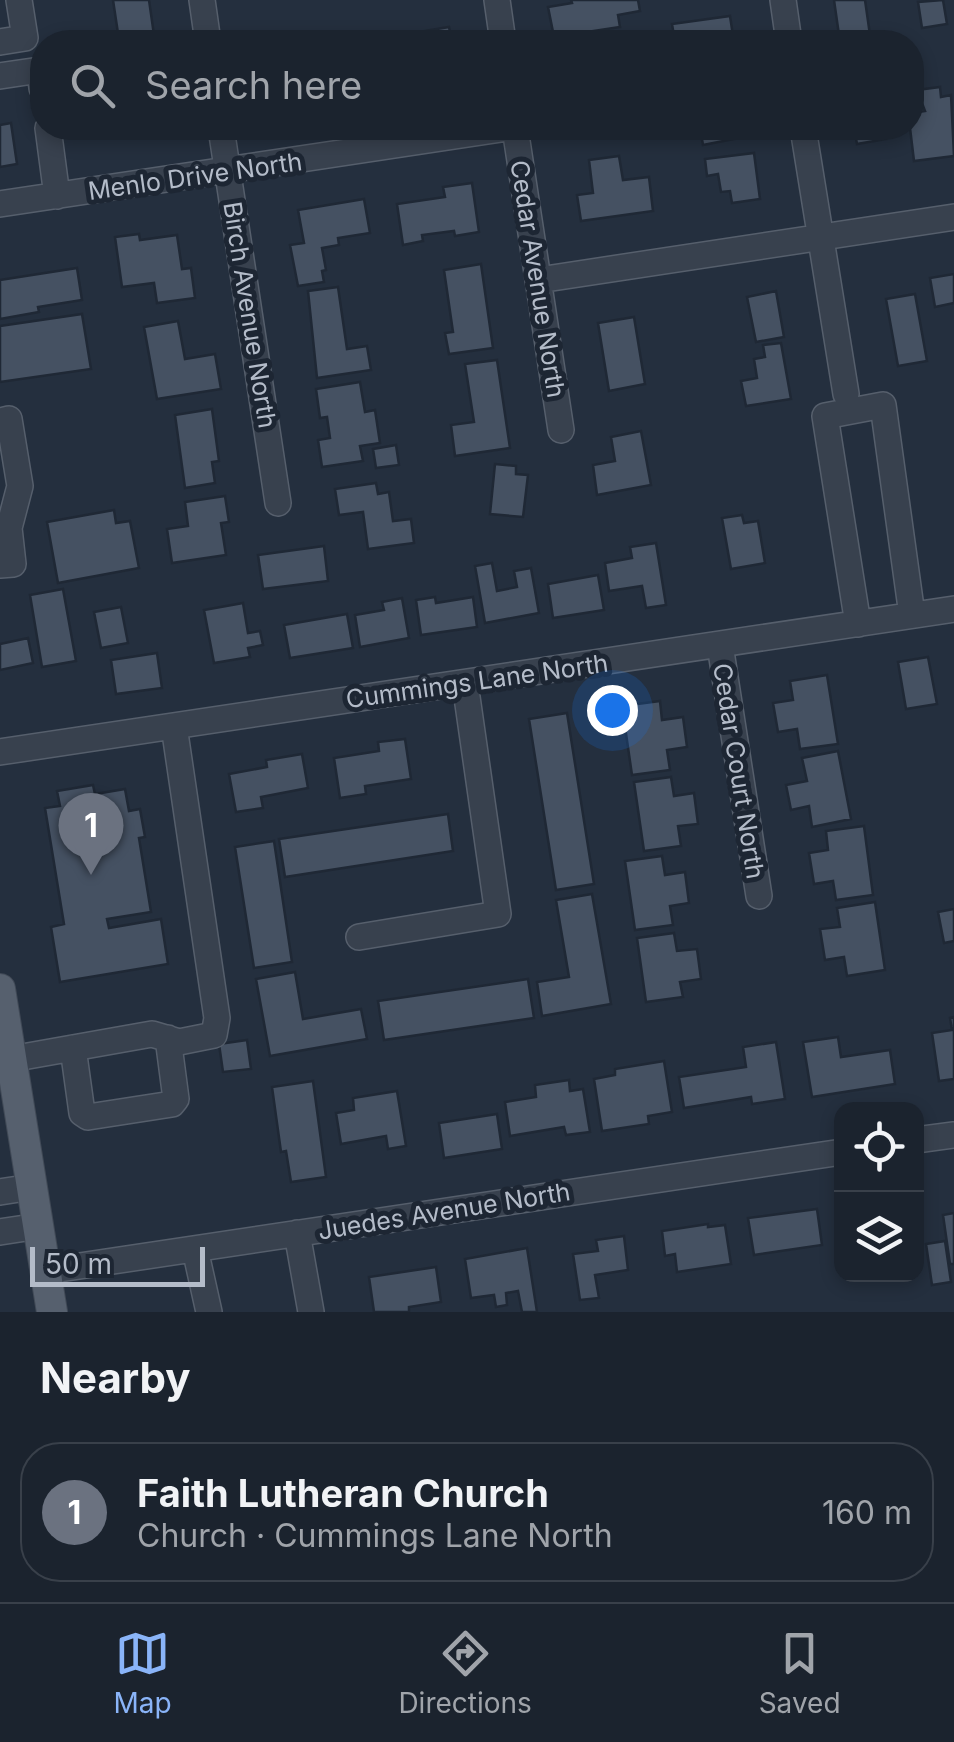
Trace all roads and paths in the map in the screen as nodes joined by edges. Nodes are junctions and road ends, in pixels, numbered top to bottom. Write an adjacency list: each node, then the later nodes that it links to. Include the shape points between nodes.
1 (19, 0): 8 (street, via 25,38)
2 (202, 0): 5 (street)
3 (497, 0): 6 (street)
4 (782, 0): 7 (street)
5 (206, 30)
6 (501, 30)
7 (787, 30)
8 (0, 42)
9 (30, 72): 10 (street)
10 (0, 76)
11 (50, 140): 17 (street)
12 (223, 140): 16 (street, Birch Avenue North)
13 (435, 140): 16 (street, Menlo Drive North)
14 (514, 140): 21 (street, Cedar Avenue North)
15 (805, 140): 20 (street)
16 (228, 172): 17 (street, Menlo Drive North); 25 (street, Birch Avenue North)
17 (58, 196): 18 (street, Menlo Drive North)
18 (0, 204)
19 (954, 218): 20 (street)
20 (820, 238): 21 (street); 22 (street)
21 (539, 280): 24 (street, Cedar Avenue North)
22 (846, 394)
23 (0, 421): 26 (street, via 10,419 20,486 10,528 13,564)
24 (561, 430)
25 (278, 503)
26 (0, 565)
27 (954, 609): 28 (street, Cummings Lane North)
28 (912, 615): 29 (street, Cummings Lane North); 29 (street, via 883,405 825,416)
29 (858, 624): 30 (street, Cummings Lane North)
30 (720, 645): 31 (street, Cummings Lane North); 34 (street, Cedar Court North)
31 (464, 683): 32 (street, Cummings Lane North); 35 (street, via 498,914)
32 (174, 726): 33 (street, Cummings Lane North); 37 (street, via 218,1018 214,1035)
33 (0, 752)
34 (758, 896)
35 (359, 937)
36 (0, 989): 39 (main road)
37 (168, 1038): 38 (street, via 152,1034); 38 (street, via 172,1104 88,1116 82,1113)
38 (74, 1048): 39 (street)
39 (12, 1059): 40 (main road)
40 (9, 1104): 44 (main road)
41 (954, 1135): 42 (street)
42 (924, 1139)
43 (834, 1153): 48 (street, Juedes Avenue North)
44 (32, 1187): 45 (street); 46 (main road)
45 (0, 1192)
46 (39, 1226): 47 (street); 50 (main road)
47 (0, 1232)
48 (297, 1234): 49 (street, Juedes Avenue North); 51 (street)
49 (195, 1249): 50 (street, Juedes Avenue North); 53 (street)
50 (46, 1271): 52 (main road)
51 (310, 1310): 54 (street)
52 (52, 1312)
53 (209, 1312)
54 (283, 1312)

